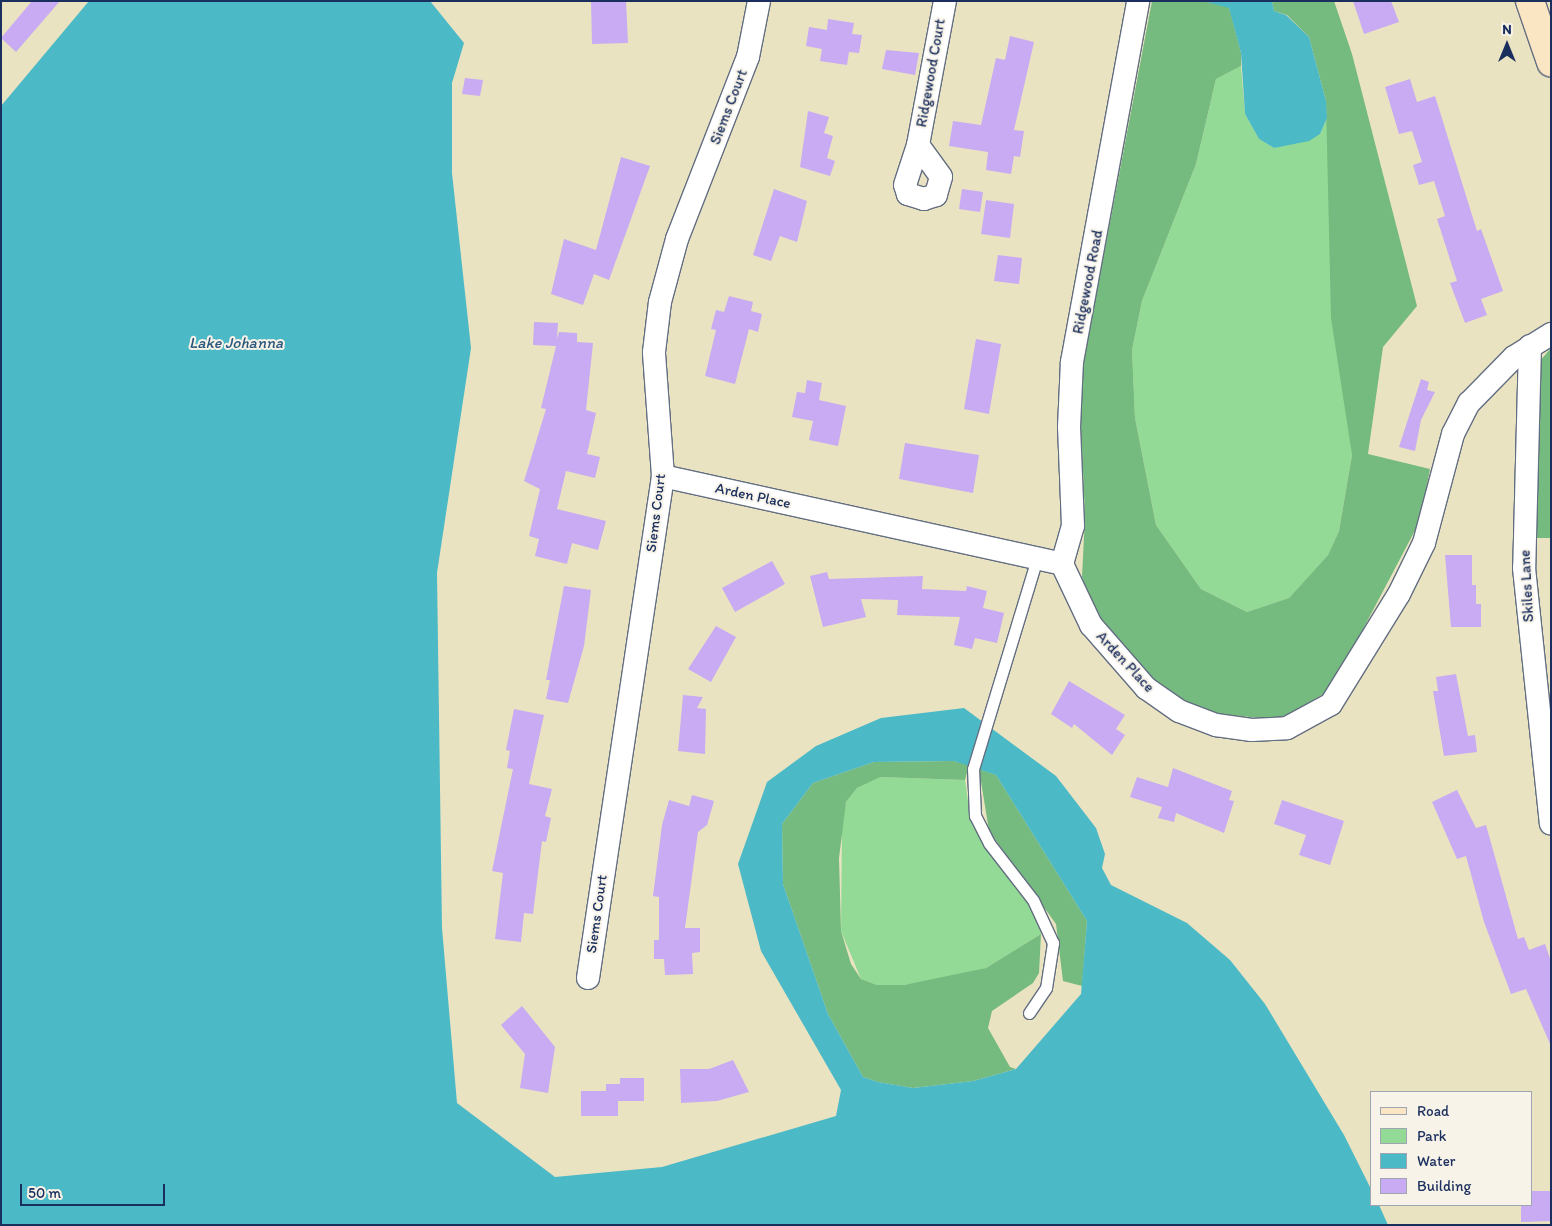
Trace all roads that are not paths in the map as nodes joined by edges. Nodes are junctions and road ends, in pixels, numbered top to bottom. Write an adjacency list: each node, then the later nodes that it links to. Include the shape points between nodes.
1 (759, 1): 9 (street, Siems Court, via 748,57 677,239 660,302 654,352)
2 (944, 1): 6 (street, Ridgewood Court)
3 (1138, 1): 11 (street, Ridgewood Road, via 1072,362 1068,427 1073,526)
4 (1530, 1): 5 (street)
5 (1551, 62)
6 (918, 145)
7 (1551, 334): 8 (street, Arden Place)
8 (1530, 346): 11 (street, Arden Place, via 1469,403 1453,434 1424,543 1400,594 1331,704 1302,724 1268,730 1233,729 1180,711 1146,688 1091,625); 12 (street, Skiles Lane, via 1524,568)
9 (663, 476): 10 (street, Arden Place); 13 (street, Siems Court)
10 (1037, 558): 11 (street, Arden Place); 14 (lane, via 973,769 975,816 989,843 1034,900 1053,943 1046,988)
11 (1062, 564)
12 (1551, 824)
13 (588, 978)
14 (1029, 1013)

